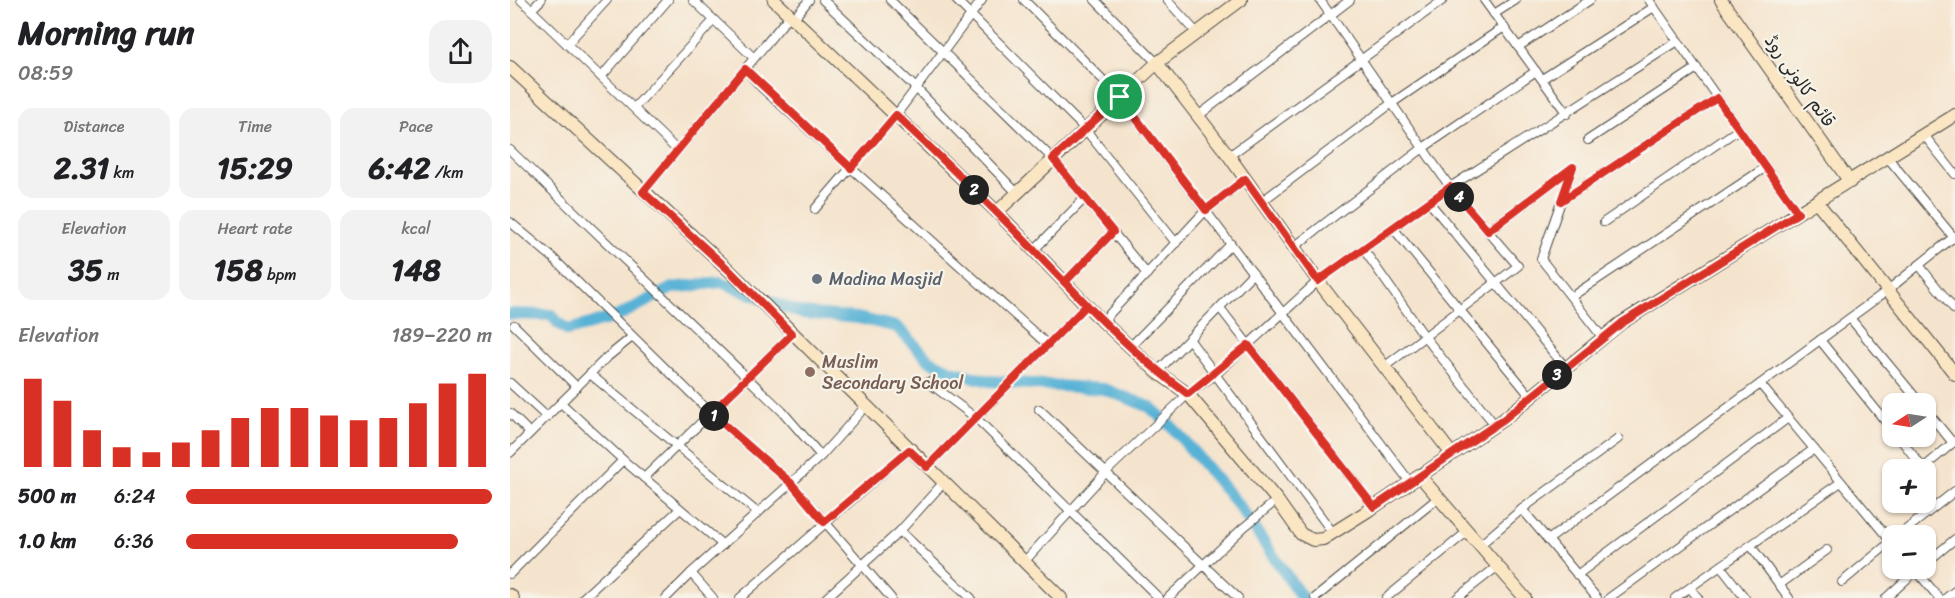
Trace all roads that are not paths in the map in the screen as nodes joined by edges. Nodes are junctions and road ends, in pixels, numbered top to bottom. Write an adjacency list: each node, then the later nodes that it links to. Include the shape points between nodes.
1 (521, 0): 24 (street)
2 (541, 0): 24 (street)
3 (607, 0): 33 (street)
4 (668, 0): 43 (street)
5 (693, 0): 29 (street)
6 (774, 0): 28 (street)
7 (809, 0): 28 (street)
8 (823, 0): 45 (street)
9 (890, 0): 35 (street)
10 (956, 0): 25 (street)
11 (982, 0): 25 (street)
12 (1024, 0): 46 (street)
13 (1095, 0): 38 (street)
14 (1167, 0): 31 (street)
15 (1320, 0): 26 (street)
16 (1350, 0): 26 (street)
17 (1443, 0): 37 (street)
18 (1484, 0): 27 (street)
19 (1516, 0): 27 (street)
20 (1590, 0): 34 (street)
21 (1721, 0): 68 (street, قائم کالونی روڈ)
22 (1236, 1): 31 (street)
23 (1652, 3): 32 (street); 44 (street)
24 (531, 10): 33 (street)
25 (971, 14): 35 (street); 54 (street)
26 (1330, 14): 37 (street); 53 (street)
27 (1494, 14): 30 (street)
28 (792, 16): 36 (street); 51 (street)
29 (714, 20): 36 (street); 49 (street)
30 (1504, 27): 34 (street); 48 (street)
31 (1197, 33): 38 (street)
32 (1678, 41): 40 (street); 50 (street)
33 (567, 44): 43 (street)
34 (1518, 47): 42 (street)
35 (944, 50): 45 (street); 63 (street)
36 (754, 58): 41 (street)
37 (1361, 58): 48 (street); 61 (street)
38 (1157, 63): 46 (street); 53 (street)
39 (510, 67): 70 (street)
40 (1697, 68): 47 (street); 57 (street)
41 (745, 69): 60 (street); 65 (street)
42 (1536, 71): 44 (street); 58 (street)
43 (601, 77): 49 (street)
44 (1542, 79): 50 (street)
45 (916, 88): 51 (street); 71 (street)
46 (1120, 97): 54 (street); 78 (street)
47 (1717, 98): 55 (street); 73 (street)
48 (1392, 103): 58 (street); 74 (street)
49 (634, 108): 60 (street)
50 (1567, 114): 69 (street)
51 (896, 115): 65 (street); 79 (street)
52 (1955, 115): 56 (street)
53 (1198, 116): 61 (street)
54 (1085, 129): 63 (street); 87 (street)
55 (1739, 129): 64 (street); 82 (street)
56 (1924, 135): 62 (street); 66 (street)
57 (1588, 140)
58 (1423, 148): 69 (street); 89 (street)
59 (510, 150): 123 (street)
60 (677, 150): 70 (street)
61 (1229, 156): 67 (street)
62 (1888, 158): 68 (street); 86 (street)
63 (1053, 159): 71 (street); 72 (street)
64 (1766, 167): 80 (street); 99 (street)
65 (851, 168): 77 (street); 114 (street)
66 (1955, 174)
67 (1245, 179): 74 (street); 78 (street)
68 (1850, 182): 76 (street)
69 (1450, 187): 75 (street); 84 (street)
70 (643, 192): 108 (street)
71 (1017, 193): 79 (street)
72 (1085, 198): 85 (street); 90 (street)
73 (1561, 201): 84 (street, via 1573,167); 99 (street, via 1541,259)
74 (1261, 202): 89 (street)
75 (1429, 202): 83 (street); 97 (street)
76 (1817, 202): 80 (street); 98 (street)
77 (815, 209)
78 (1206, 210): 87 (street); 88 (street)
79 (997, 212): 90 (street)
80 (1798, 213): 111 (street)
81 (510, 222): 109 (street, via 552,257)
82 (1604, 222)
83 (1394, 228): 91 (street); 102 (street)
84 (1488, 231): 97 (street, via 1518,266)
85 (1113, 232): 94 (street); 96 (street)
86 (1954, 238): 92 (street)
87 (1176, 243): 94 (street)
88 (1231, 244): 93 (street); 116 (street)
89 (1294, 248): 95 (street)
90 (1034, 250): 96 (street)
91 (1364, 250): 95 (street); 110 (street)
92 (1919, 265): 98 (street); 103 (street)
93 (1253, 273): 101 (street); 104 (street)
94 (1147, 274): 106 (street)
95 (1318, 281): 104 (street); 117 (street)
96 (1065, 282): 100 (street)
97 (1496, 283): 102 (street); 118 (street)
98 (1888, 290): 105 (street); 122 (street)
99 (1571, 297): 111 (street)
100 (1087, 305): 106 (street); 114 (street)
101 (1220, 308): 112 (street); 115 (street)
102 (1460, 310): 110 (street); 130 (street)
103 (1955, 310)
104 (1283, 313): 115 (street); 156 (street)
105 (1850, 318): 113 (street); 128 (street)
106 (1103, 321): 116 (street)
107 (514, 325): 127 (street)
108 (792, 334): 123 (street); 132 (street)
109 (632, 337): 120 (street); 135 (street)
110 (1425, 337): 117 (street); 141 (street)
111 (1603, 338): 118 (street)
112 (1189, 339): 119 (street); 121 (street)
113 (1820, 340): 126 (street); 137 (street)
114 (1048, 345): 138 (street)
115 (1248, 345): 121 (street); 163 (street)
116 (1130, 347): 119 (street)
117 (1384, 368): 149 (street)
118 (1566, 368): 130 (street)
119 (1157, 372): 129 (street)
120 (590, 374): 127 (street); 145 (street)
121 (1216, 374): 129 (street); 173 (street)
122 (1955, 374)
123 (746, 378): 135 (street); 150 (street, via 782,411)
124 (927, 382): 138 (street)
125 (510, 383): 136 (street)
126 (1760, 384): 139 (street); 175 (street)
127 (577, 387): 131 (street)
128 (1911, 393)
129 (1188, 394): 154 (street); 162 (street)
130 (1531, 397): 141 (street)
131 (561, 403): 136 (street); 152 (street)
132 (865, 407): 147 (street); 150 (street)
133 (1039, 409): 154 (street)
134 (510, 413): 142 (street)
135 (711, 413): 145 (street); 158 (street)
136 (547, 417): 142 (street)
137 (1882, 417)
138 (976, 418): 153 (street); 166 (street)
139 (1788, 418): 146 (street); 189 (street)
140 (1936, 421): 144 (street)
141 (1495, 425): 149 (street)
142 (530, 433): 148 (street)
143 (1618, 439): 165 (street)
144 (1954, 442): 151 (street)
145 (676, 447): 155 (street); 167 (street)
146 (1814, 449): 157 (street); 212 (street)
147 (909, 450): 153 (street); 168 (street)
148 (510, 453)
149 (1450, 453): 156 (street)
150 (821, 456): 158 (street)
151 (1934, 459)
152 (623, 460): 155 (street); 188 (street)
153 (927, 467): 159 (street)
154 (1107, 471): 166 (street); 183 (street)
155 (644, 478): 164 (street)
156 (1415, 478): 161 (street); 163 (street)
157 (1841, 482): 170 (street); 178 (street)
158 (791, 483): 167 (street); 168 (street)
159 (943, 483): 171 (street); 182 (street)
160 (1955, 491): 169 (street)
161 (1438, 498): 172 (street); 207 (street)
162 (1277, 500): 173 (street, via 1301,534 1313,540); 183 (street)
163 (1374, 507): 173 (street)
164 (680, 508): 176 (street); 196 (street)
165 (1522, 509): 175 (street); 177 (street)
166 (1070, 511): 182 (street); 204 (street)
167 (758, 513): 176 (street)
168 (824, 522): 184 (street); 199 (street)
169 (1913, 525)
170 (1882, 527)
171 (900, 531): 184 (street); 202 (street)
172 (1468, 531): 177 (street); 208 (street)
173 (1333, 533)
174 (1955, 539): 181 (street)
175 (1548, 540): 189 (street)
176 (723, 545): 187 (street)
177 (1480, 545): 185 (street)
178 (1751, 546): 186 (street); 193 (street)
179 (1827, 550): 193 (street)
180 (1882, 550): 192 (street)
181 (1936, 555)
182 (1024, 562): 203 (street)
183 (1204, 565): 205 (street); 206 (street)
184 (861, 566): 200 (street); 201 (street)
185 (1498, 566): 209 (street); 210 (street)
186 (1721, 567): 194 (street); 215 (street)
187 (691, 573): 197 (street); 198 (street)
188 (510, 574)
189 (1577, 574): 211 (street)
190 (1906, 579): 217 (street)
191 (1924, 579): 218 (street)
192 (1842, 582)
193 (1779, 585): 216 (street)
194 (1689, 588): 213 (street); 214 (street)
195 (1955, 591): 219 (street)
196 (583, 598)
197 (666, 598)
198 (713, 598)
199 (740, 598)
200 (826, 598)
201 (891, 598)
202 (971, 598)
203 (1061, 598)
204 (1159, 598)
205 (1168, 598)
206 (1238, 598)
207 (1316, 598)
208 (1386, 598)
209 (1456, 598)
210 (1525, 598)
211 (1597, 598)
212 (1609, 598)
213 (1675, 598)
214 (1698, 598)
215 (1744, 598)
216 (1789, 598)
217 (1886, 598)
218 (1939, 598)
219 (1946, 598)

